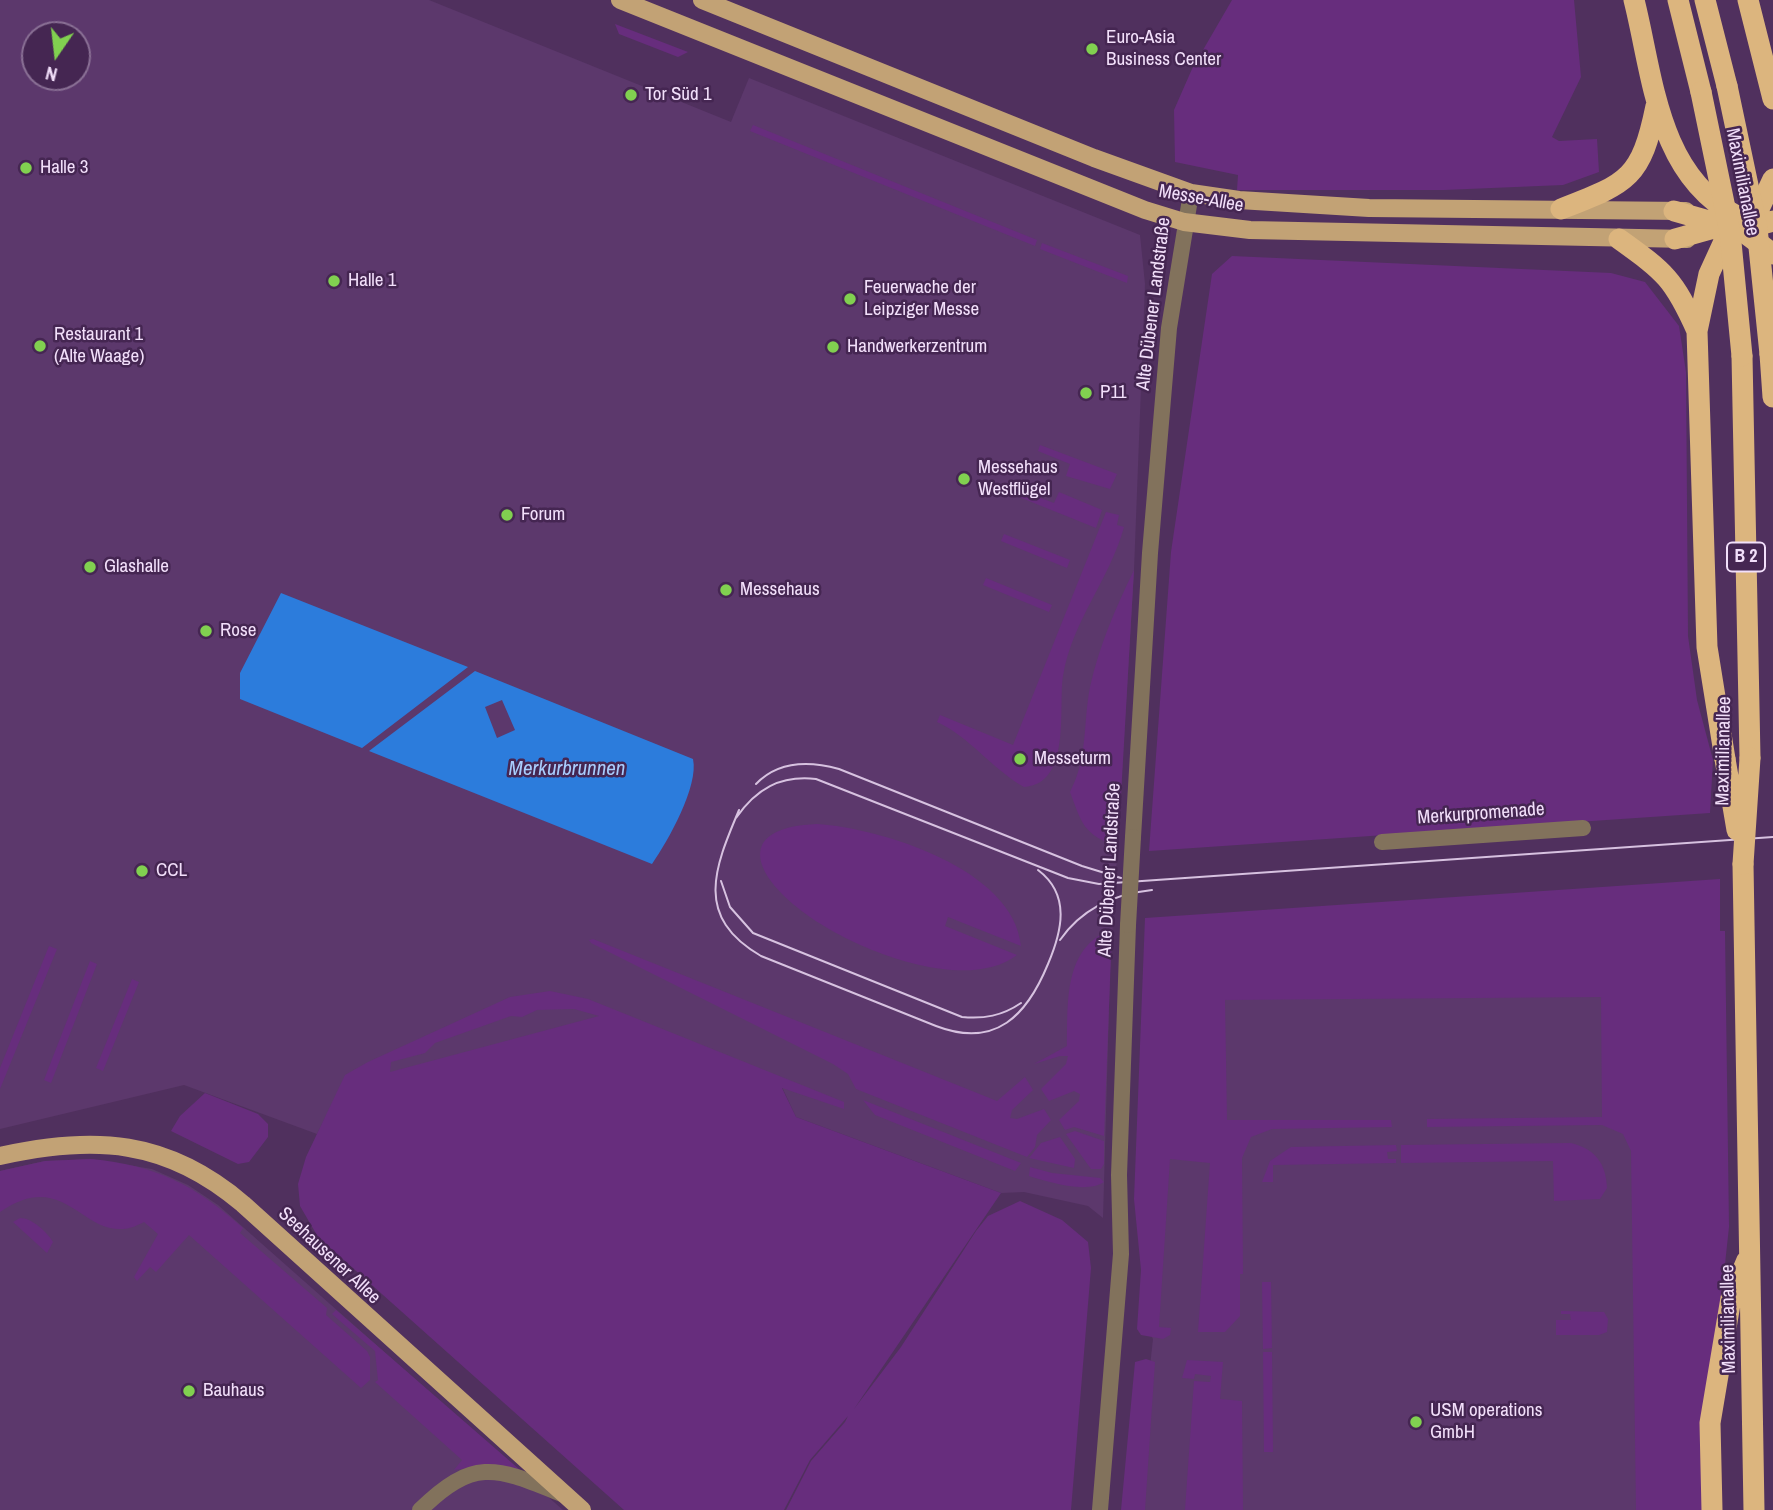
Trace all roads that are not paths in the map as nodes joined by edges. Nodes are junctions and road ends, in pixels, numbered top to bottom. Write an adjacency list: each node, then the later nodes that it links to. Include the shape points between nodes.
1 (620, 0): 13 (main road, Messe-Allee)
2 (702, 0): 10 (main road, Messe-Allee)
3 (1634, 0): 8 (highway)
4 (1678, 0): 22 (highway, Maximilianallee / B 2, bridge, via 1730,232 1742,356 1750,758)
5 (1705, 0): 19 (highway, bridge, via 1757,228)
6 (1748, 0): 7 (highway)
7 (1773, 99)
8 (1656, 106): 11 (highway, via 1649,141 1635,171 1606,191); 14 (highway, via 1691,175)
9 (1773, 179): 14 (highway)
10 (1191, 193): 11 (main road, Messe-Allee, via 1369,208); 13 (street, Alte Dübener Landstraße)
11 (1561, 209): 12 (main road, Messe-Allee)
12 (1674, 211): 14 (highway)
13 (1184, 222): 15 (main road, Messe-Allee, via 1293,232); 28 (street, Alte Dübener Landstraße, bridge, via 1169,328 1150,553 1125,972 1121,1254)
14 (1752, 225): 16 (highway); 17 (highway); 18 (highway, via 1709,274)
15 (1619, 239): 16 (main road, Messe-Allee); 18 (highway, via 1672,280)
16 (1675, 239)
17 (1773, 254)
18 (1698, 331): 22 (highway, bridge, via 1707,647)
19 (1773, 397)
20 (1583, 828): 21 (street, Merkurpromenade)
21 (1382, 842)
22 (1743, 864): 24 (highway, Maximilianallee / B 2)
23 (0, 1156): 25 (main road, Seehausener Allee, via 38,1147 105,1143 153,1152 199,1172 236,1198)
24 (1750, 1251): 29 (highway, via 1731,1298 1710,1423); 30 (highway, Maximilianallee / B 2)
25 (568, 1497): 26 (street, via 516,1476 484,1471 451,1482); 27 (main road, Seehausener Allee)
26 (421, 1509)
27 (582, 1510)
28 (1100, 1510)
29 (1712, 1510)
30 (1754, 1510)

